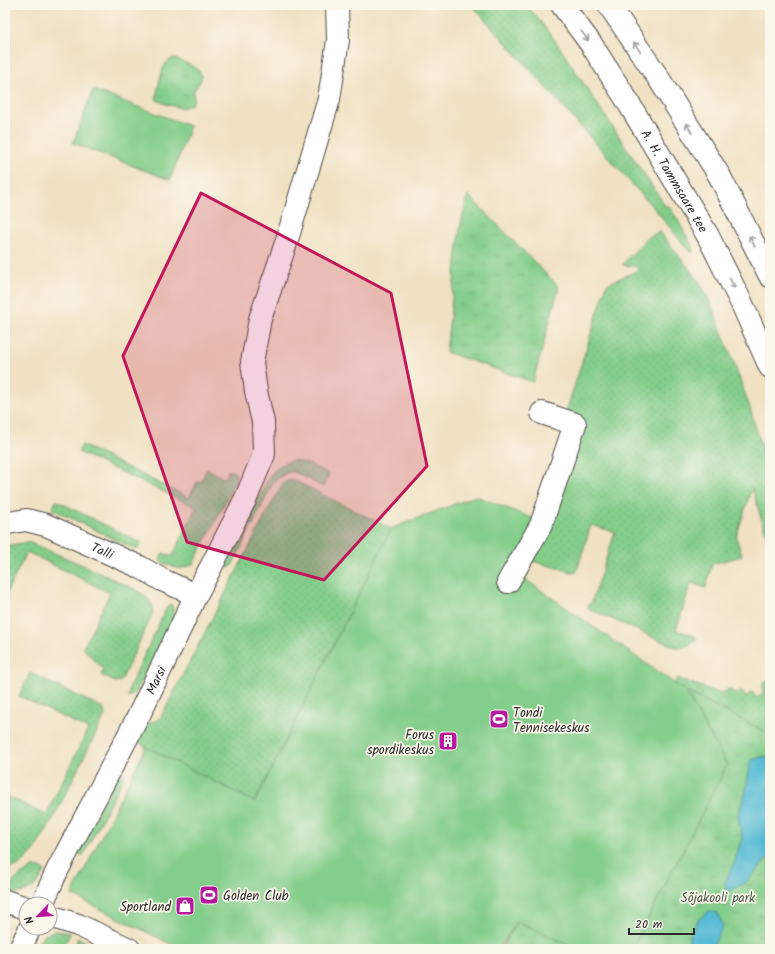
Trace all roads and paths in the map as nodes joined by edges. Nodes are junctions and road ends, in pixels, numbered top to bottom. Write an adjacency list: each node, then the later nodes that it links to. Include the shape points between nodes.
1 (337, 5): 9 (street, Marsi, via 338,40 329,99 286,243 260,319 252,362 263,422 264,454 246,498)
2 (562, 5): 5 (street, A. H. Tammsaare tee, one-way to 5, via 625,96 708,236)
3 (609, 5): 4 (street, one-way to 3, via 719,175)
4 (770, 276)
5 (770, 367)
6 (542, 413): 8 (street, via 574,424 540,525)
7 (5, 522): 9 (street, Talli, via 26,520 46,525)
8 (508, 582)
9 (196, 595): 10 (street, Marsi, via 138,716)
10 (46, 896)
11 (5, 901): 12 (street)
12 (18, 905)
13 (58, 919): 16 (street)
14 (26, 936): 15 (street)
15 (20, 949)
16 (129, 949)

